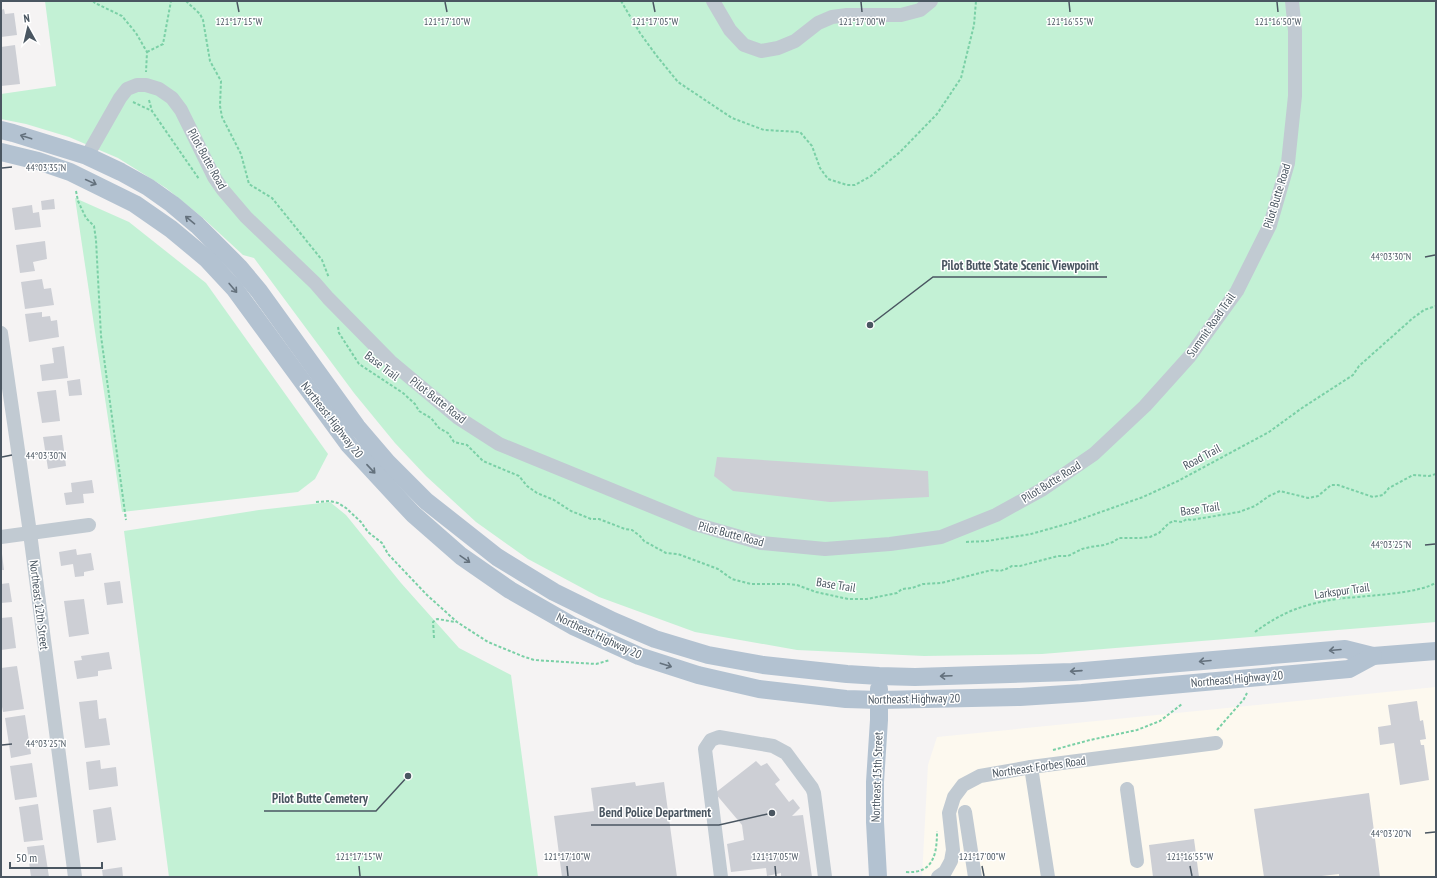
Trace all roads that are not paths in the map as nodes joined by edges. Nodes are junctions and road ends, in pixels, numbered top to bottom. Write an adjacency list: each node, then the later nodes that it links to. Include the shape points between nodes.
1 (713, 1): 2 (street, via 730,30 744,45 761,51 795,41 818,23 832,17 901,15 920,10)
2 (931, 1)
3 (1292, 1): 6 (street, Pilot Butte Road, via 1295,31 1295,96 1288,163 1270,225 1237,291 1190,356 1145,406 1094,454 1043,489 996,515 941,536 890,544 825,549 761,543 695,524 499,444 457,417 390,361 315,283 246,217 214,177 181,110 172,98 159,89 137,85 127,90 121,96)
4 (1, 130): 6 (main road, Northeast Highway 20, one-way to 4)
5 (1, 152): 6 (main road, via 33,151 78,166); 14 (main road, Northeast Highway 20, one-way to 14, via 70,172 102,187 165,225 207,259 234,288 348,445 413,514 461,556 510,590 573,626 633,653 698,675 759,689)
6 (88, 156): 13 (main road, Northeast Highway 20, one-way to 6, via 763,665 708,655 655,639 554,592 497,557 426,501 387,462 357,427 259,291 197,225 148,187)
7 (1, 333): 9 (street, Northeast 12th Street)
8 (89, 525): 9 (street)
9 (30, 533): 10 (street); 20 (street, Northeast 12th Street)
10 (1, 537)
11 (1436, 652): 12 (main road, Northeast Highway 20)
12 (1372, 656): 13 (main road, Northeast Highway 20, one-way to 13, via 1345,649 1072,672); 14 (main road, Northeast Highway 20, via 1350,669 1161,686 1020,697)
13 (880, 676): 14 (main road, Northeast 15th Street)
14 (879, 700): 23 (main road, Northeast 15th Street, via 875,782)
15 (1215, 738): 16 (street, Northeast Forbes Road)
16 (1031, 767): 24 (street, Northeast Forbes Road, via 980,776 963,785 954,797 950,813 953,850 951,861 945,872); 26 (street)
17 (1127, 788): 19 (street)
18 (966, 812): 25 (street)
19 (1137, 861)
20 (75, 877)
21 (721, 877): 22 (street, via 706,749 711,740 719,737 772,746 786,753 814,793)
22 (825, 877)
23 (878, 877)
24 (938, 877)
25 (975, 877)
26 (1048, 877)

